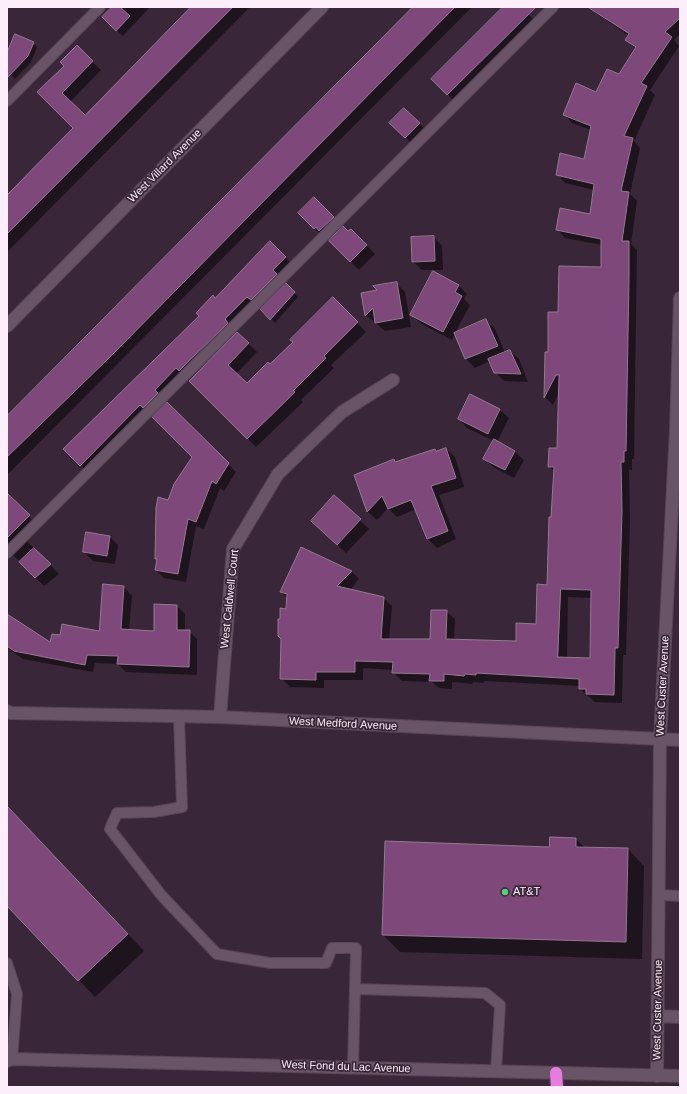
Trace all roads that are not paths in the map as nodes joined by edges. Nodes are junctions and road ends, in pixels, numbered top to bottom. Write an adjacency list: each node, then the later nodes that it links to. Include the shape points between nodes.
1 (100, 7): 4 (lane)
2 (322, 7): 6 (street, West Villard Avenue)
3 (553, 7): 9 (lane)
4 (7, 101)
5 (680, 298): 8 (street, West Custer Avenue)
6 (7, 326)
7 (394, 380): 12 (street, West Caldwell Court, via 342,412 278,474 233,549)
8 (678, 429): 13 (street, West Custer Avenue)
9 (7, 553)
10 (7, 711): 11 (street, West Medford Avenue)
11 (179, 717): 12 (street, West Medford Avenue); 18 (lane, via 182,807 154,812 117,813 110,829 162,896 217,954 270,963 326,962 332,948 356,948)
12 (220, 717): 13 (street, West Medford Avenue)
13 (660, 740): 14 (street, West Medford Avenue); 15 (street, West Custer Avenue)
14 (680, 740)
15 (658, 896): 16 (lane); 19 (street, West Custer Avenue)
16 (680, 896)
17 (7, 964): 21 (lane, via 17,994)
18 (355, 989): 22 (lane); 23 (lane, via 485,993 500,1005)
19 (658, 1016): 20 (street); 25 (street, West Custer Avenue)
20 (680, 1017)
21 (9, 1058): 22 (street, West Fond du Lac Avenue)
22 (353, 1068): 23 (street, West Fond du Lac Avenue)
23 (496, 1071): 24 (street, West Fond du Lac Avenue)
24 (556, 1073): 25 (street, West Fond du Lac Avenue); 27 (highway)
25 (657, 1076): 26 (street, West Fond du Lac Avenue)
26 (680, 1076)
27 (557, 1087)

